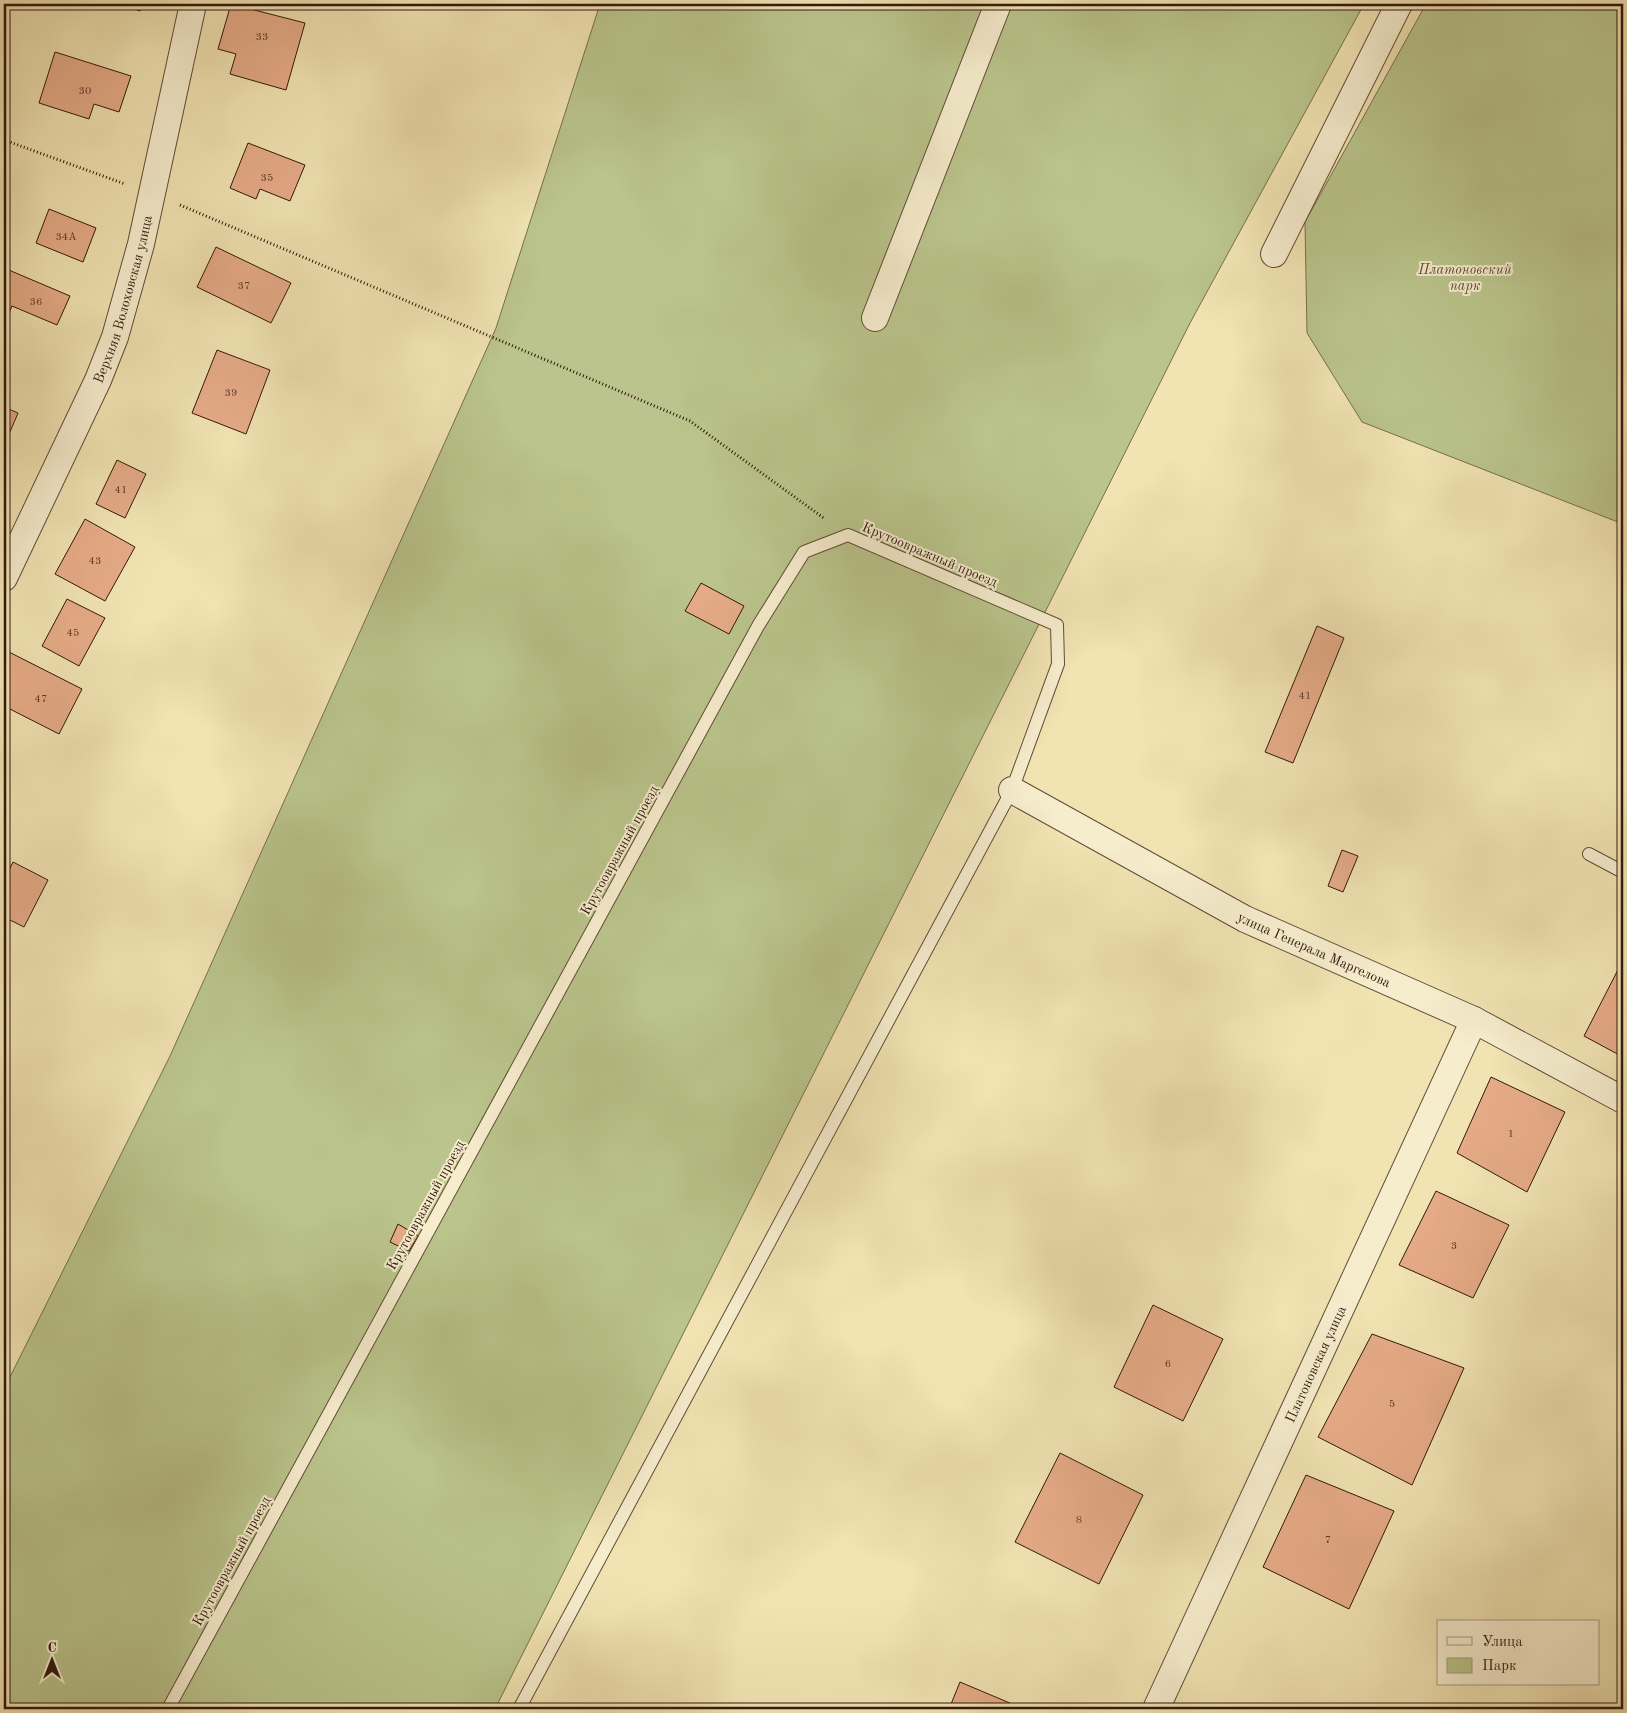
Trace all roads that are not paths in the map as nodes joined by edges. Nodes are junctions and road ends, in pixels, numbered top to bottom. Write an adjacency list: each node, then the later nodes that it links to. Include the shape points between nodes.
1 (193, 4): 6 (street, Верхняя Волоховская улица, via 137,260 115,337 98,380)
2 (998, 4): 5 (street)
3 (1399, 4): 4 (street)
4 (1274, 254)
5 (875, 318)
6 (4, 578)
7 (1012, 790): 10 (street, улица Генерала Маргелова, via 1245,919); 12 (lane, Крутоовражный проезд, via 1058,664 1058,625 848,535 804,552 758,626); 13 (lane, Крутоовражный проезд)
8 (1589, 854): 9 (lane)
9 (1623, 872)
10 (1474, 1020): 11 (street, улица Генерала Маргелова); 14 (street, Платоновская улица)
11 (1623, 1100)
12 (168, 1709)
13 (519, 1709)
14 (1156, 1709)

